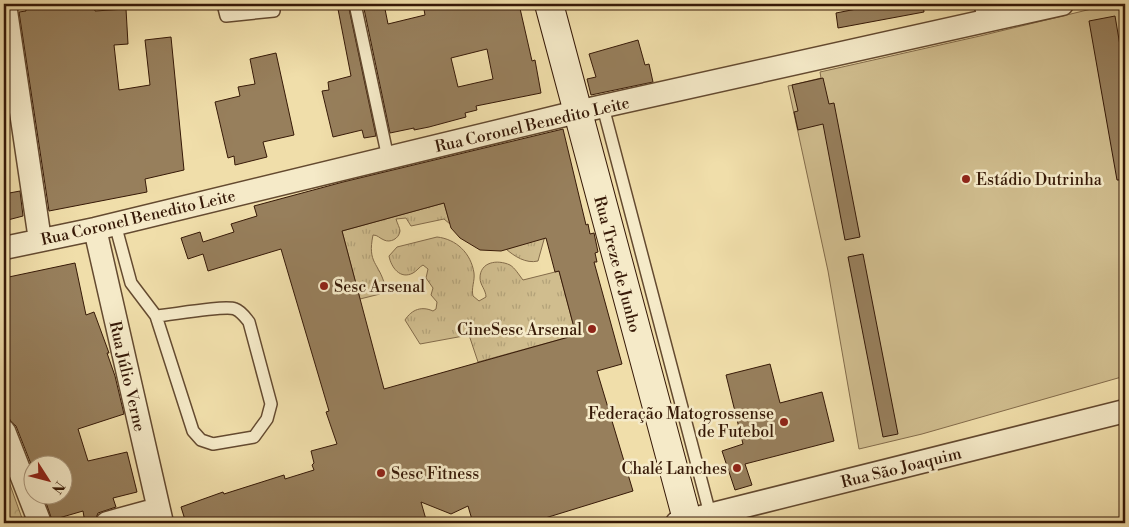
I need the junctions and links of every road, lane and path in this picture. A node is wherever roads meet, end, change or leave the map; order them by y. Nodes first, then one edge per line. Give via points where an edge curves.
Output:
1 (5, 4) edge
2 (223, 4) edge
3 (272, 4) edge
4 (355, 4) edge
5 (549, 4) edge
6 (1062, 4) edge
7 (982, 13) edge
8 (590, 110) junction
9 (388, 158) junction
10 (105, 226) junction
11 (40, 240) junction
12 (4, 248) edge
13 (156, 316) junction
14 (1125, 411) edge
15 (4, 431) edge
16 (160, 516) edge
17 (690, 520) edge
18 (40, 523) edge
19 (107, 523) edge

1 - 11 street
2 - 3 lane via 226,16 274,11
4 - 9 lane
5 - 8 street, Rua Treze de Junho
6 - 7 street, Rua Coronel Benedito Leite
7 - 8 street, Rua Coronel Benedito Leite
8 - 9 street, Rua Coronel Benedito Leite
8 - 17 street, Rua Treze de Junho
9 - 10 street, Rua Coronel Benedito Leite
10 - 11 street, Rua Coronel Benedito Leite
10 - 13 lane via 131,283
10 - 16 street, Rua Júlio Verne
11 - 12 street, Rua Coronel Benedito Leite
13 - 13 lane via 193,431 201,440 213,444 254,437 267,419 271,404 249,322 244,315 234,308
14 - 17 street, Rua São Joaquim
15 - 18 street
16 - 19 street

